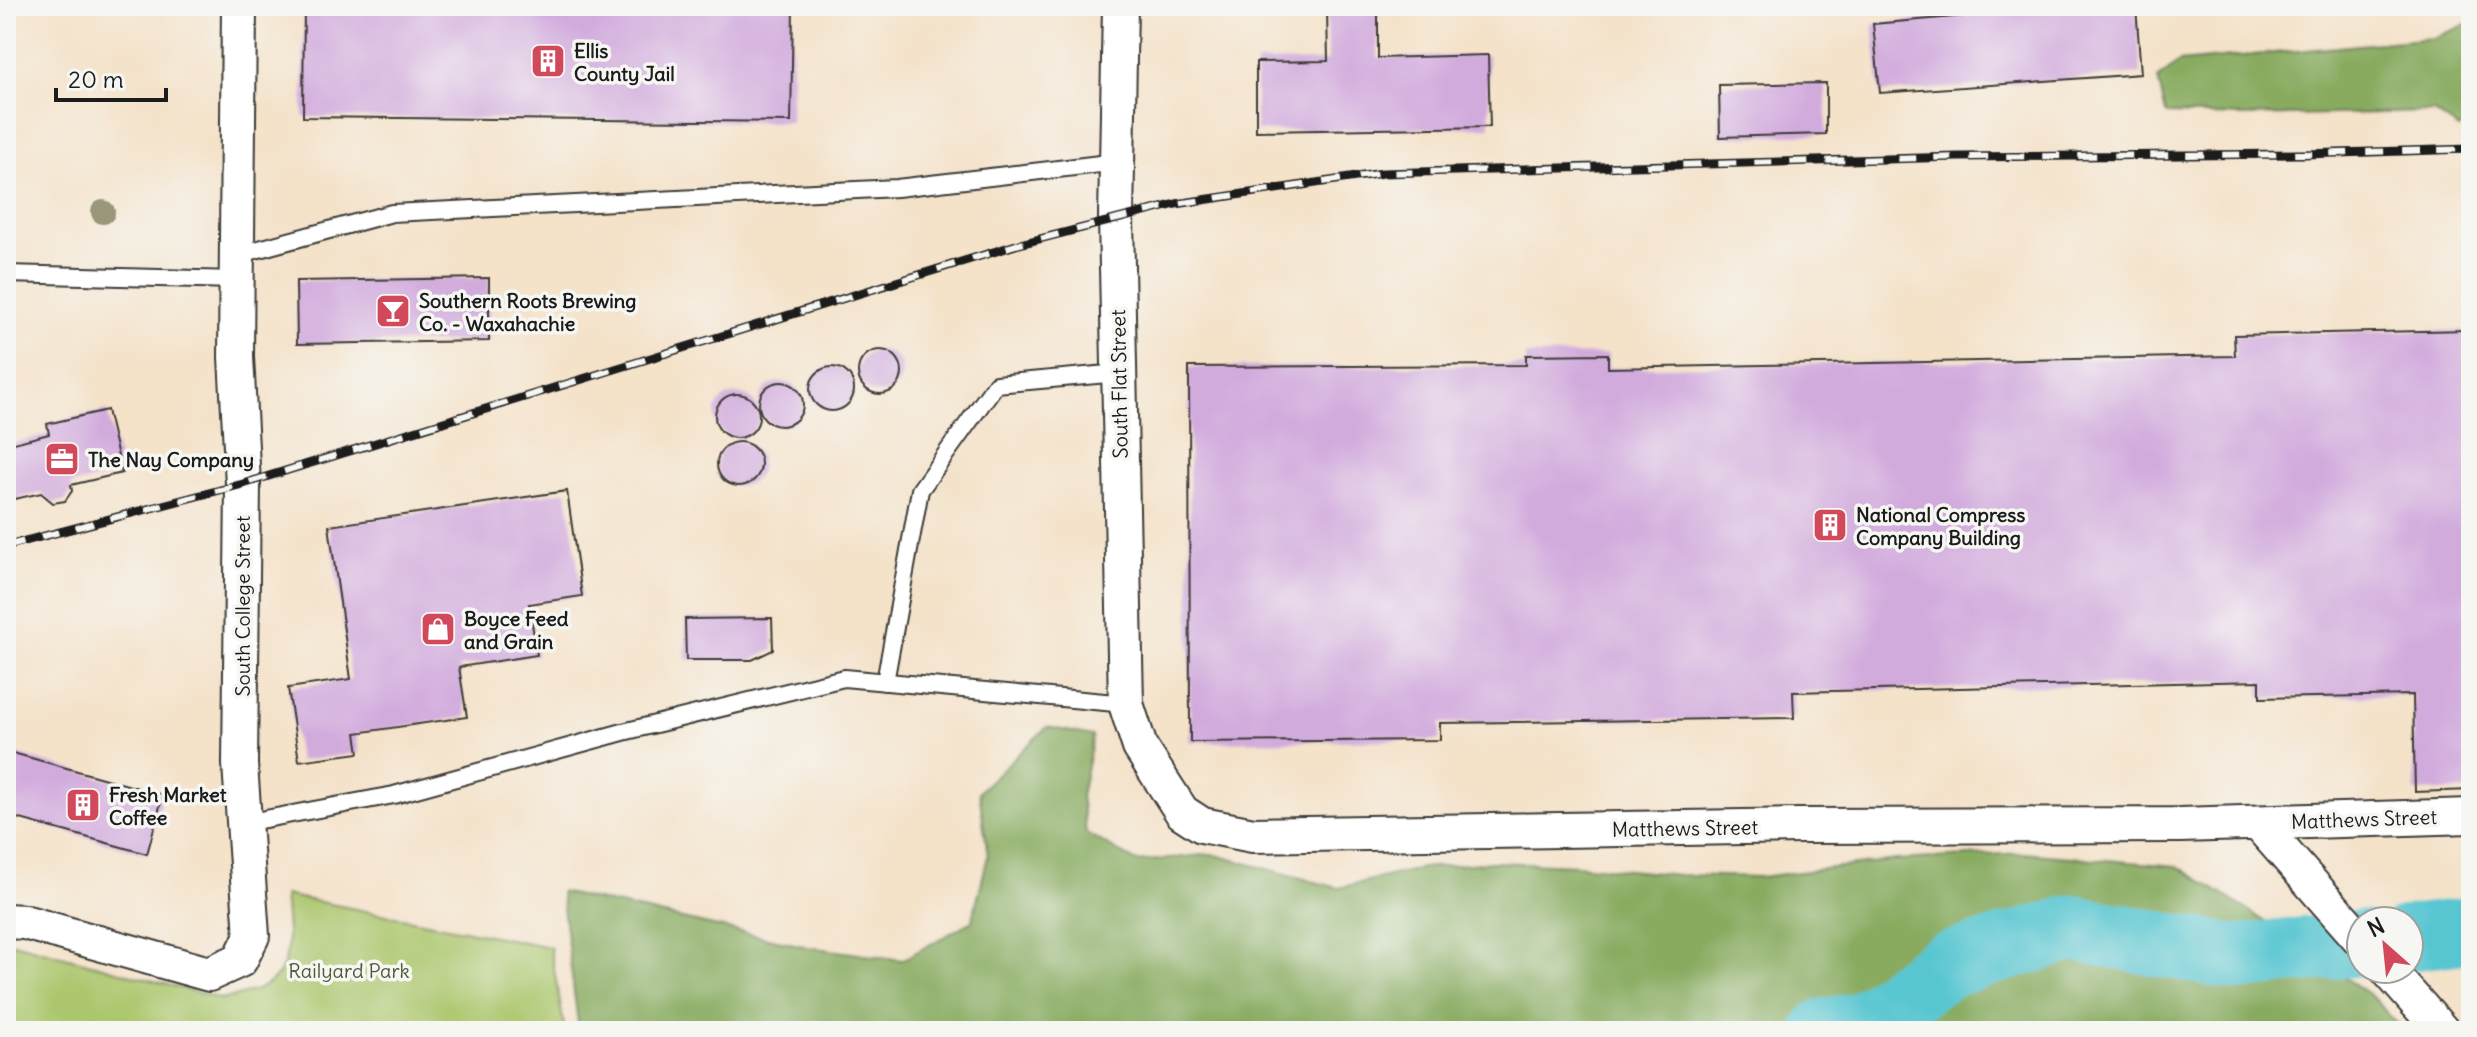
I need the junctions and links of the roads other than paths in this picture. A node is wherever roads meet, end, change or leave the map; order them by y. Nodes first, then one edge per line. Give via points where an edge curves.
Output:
1 (239, 6) edge
2 (1120, 6) edge
3 (1117, 162) junction
4 (237, 268) junction
5 (6, 274) edge
6 (1119, 373) junction
7 (885, 682) junction
8 (1126, 704) junction
9 (1146, 757) joint
10 (2471, 816) edge
11 (244, 823) junction
12 (2258, 823) junction
13 (6, 921) edge
14 (2345, 922) edge
15 (2401, 985) edge
16 (2442, 1031) edge

1 - 4 street, South College Street
2 - 3 street, South Flat Street
3 - 4 lane via 897,188 392,213
3 - 6 street, South Flat Street
4 - 5 lane
4 - 11 street, South College Street
6 - 7 lane via 996,384 920,490
6 - 8 street, South Flat Street
7 - 8 lane
7 - 11 lane via 844,678 394,795
8 - 9 street, South Flat Street
9 - 12 street, Matthews Street via 1182,812 1202,825 1253,835
10 - 12 street, Matthews Street
11 - 13 street, South College Street via 252,936 240,960 209,974
12 - 14 street, Matthews Street
15 - 16 street

